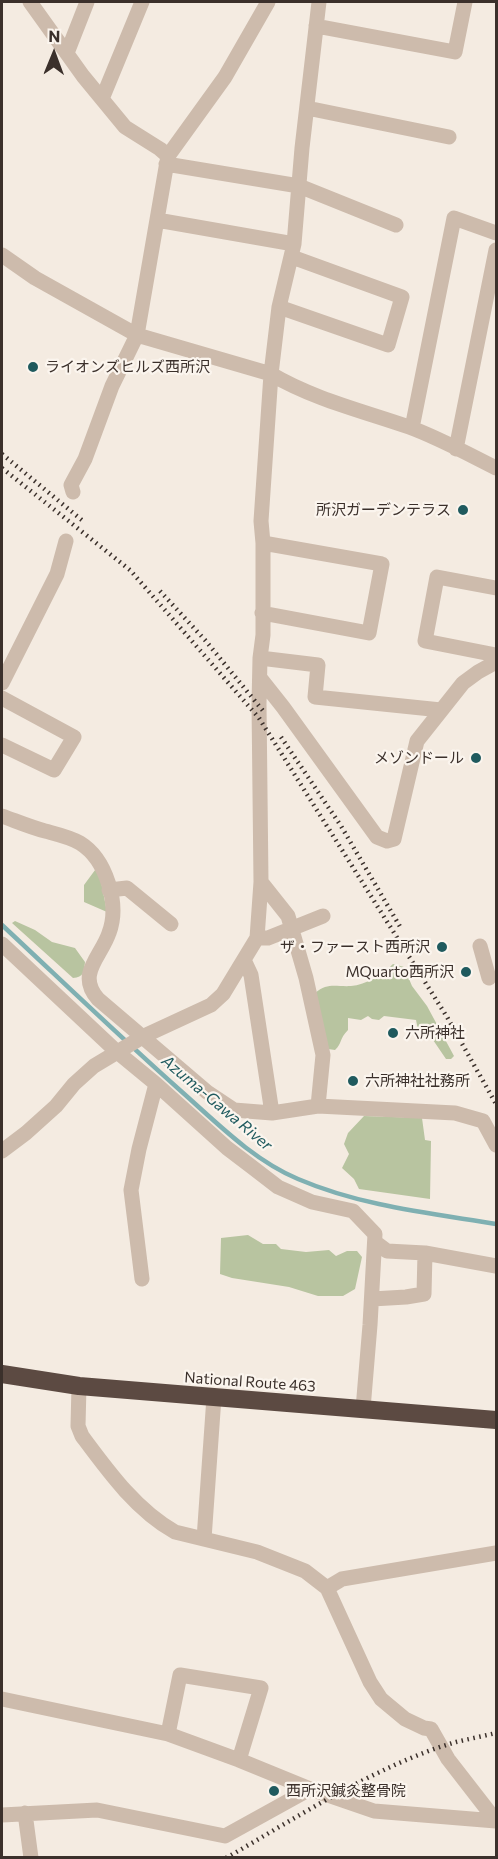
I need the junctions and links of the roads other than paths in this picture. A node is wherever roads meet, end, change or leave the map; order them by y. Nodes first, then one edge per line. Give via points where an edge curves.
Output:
1 (30, 2) edge
2 (87, 2) edge
3 (142, 2) edge
4 (268, 2) edge
5 (319, 2) edge
6 (465, 2) edge
7 (316, 26) junction
8 (67, 53) junction
9 (102, 99) junction
10 (308, 108) junction
11 (449, 137) dead end
12 (167, 160) junction
13 (298, 186) junction
14 (157, 220) junction
15 (396, 225) dead end
16 (496, 233) edge
17 (293, 250) junction
18 (496, 250) edge
19 (2, 255) edge
20 (279, 307) junction
21 (137, 335) junction
22 (271, 374) junction
23 (412, 428) junction
24 (456, 448) junction
25 (496, 468) edge
26 (73, 492) dead end
27 (66, 541) dead end
28 (263, 543) junction
29 (496, 588) edge
30 (262, 613) junction
31 (496, 655) edge
32 (260, 658) junction
33 (496, 662) edge
34 (260, 678) junction
35 (2, 683) edge
36 (2, 698) edge
37 (441, 710) junction
38 (2, 745) edge
39 (2, 816) edge
40 (261, 882) junction
41 (109, 890) junction
42 (323, 916) dead end
43 (171, 924) dead end
44 (292, 928) junction
45 (257, 938) junction
46 (2, 944) edge
47 (480, 946) dead end
48 (244, 960) junction
49 (489, 978) dead end
50 (144, 1036) junction
51 (116, 1052) junction
52 (156, 1084) junction
53 (318, 1107) junction
54 (272, 1113) junction
55 (496, 1145) edge
56 (2, 1151) edge
57 (375, 1242) junction
58 (425, 1253) junction
59 (496, 1266) edge
60 (142, 1279) dead end
61 (372, 1299) junction
62 (2, 1374) edge
63 (79, 1386) junction
64 (214, 1397) junction
65 (363, 1409) junction
66 (496, 1420) edge
67 (204, 1539) junction
68 (496, 1553) edge
69 (327, 1588) junction
70 (2, 1699) edge
71 (168, 1734) junction
72 (239, 1760) junction
73 (309, 1790) junction
74 (25, 1813) junction
75 (2, 1815) edge
76 (496, 1821) edge
77 (31, 1857) edge

1 - 8 street
2 - 8 street
3 - 9 street
4 - 12 street via 225,77
5 - 7 street
6 - 7 street via 455,52
7 - 10 street
8 - 9 street
9 - 12 street via 125,127 160,148
10 - 11 street
10 - 13 street
12 - 13 street
12 - 14 street
13 - 15 street
13 - 17 street
14 - 17 street
14 - 21 street
16 - 23 street via 454,218
17 - 20 street
17 - 20 street via 402,297 388,345
18 - 24 street
19 - 21 street
20 - 22 street
21 - 22 street
21 - 26 street via 71,485
22 - 23 street
22 - 28 street via 261,521
23 - 24 street
24 - 25 street
27 - 35 street via 57,574
28 - 30 street
28 - 30 street via 382,564 369,633
29 - 31 street via 437,577 425,641
30 - 32 street
32 - 34 street
32 - 37 street via 318,665 315,697
33 - 37 street via 463,684
34 - 37 street via 376,837 387,841 394,839 417,741
34 - 40 street
36 - 38 street via 74,737 54,770
39 - 41 street via 79,842 98,858
40 - 44 street via 288,916
40 - 45 street
41 - 43 street via 128,888
41 - 50 street via 112,922 88,976 90,989
42 - 44 street
44 - 45 street via 268,938
44 - 53 street via 323,1054
45 - 48 street
46 - 51 street
47 - 49 street
48 - 50 street via 223,994 211,1005
48 - 54 street via 251,975
50 - 51 street
50 - 54 street via 207,1092 234,1110
51 - 52 street
51 - 56 street via 94,1066 48,1113
52 - 57 street via 227,1148 278,1187 312,1202 353,1211 375,1234
52 - 60 street via 131,1190
53 - 54 street
53 - 55 street via 454,1113 483,1121
57 - 58 street via 387,1251
57 - 61 street
58 - 59 street
58 - 61 street via 424,1294
61 - 65 street
62 - 63 highway, National Route 463
63 - 64 highway, National Route 463
63 - 67 street via 78,1426 112,1475 167,1527
64 - 65 highway, National Route 463
64 - 67 street
65 - 66 highway, National Route 463
67 - 69 street via 257,1552 305,1571
68 - 69 street via 342,1579
69 - 76 street via 381,1698 405,1719 431,1729 448,1759
70 - 71 street
71 - 72 street
71 - 72 street via 180,1675 261,1689
72 - 73 street
73 - 74 street via 225,1836 97,1810
73 - 76 street via 374,1811
74 - 75 street
74 - 77 street

